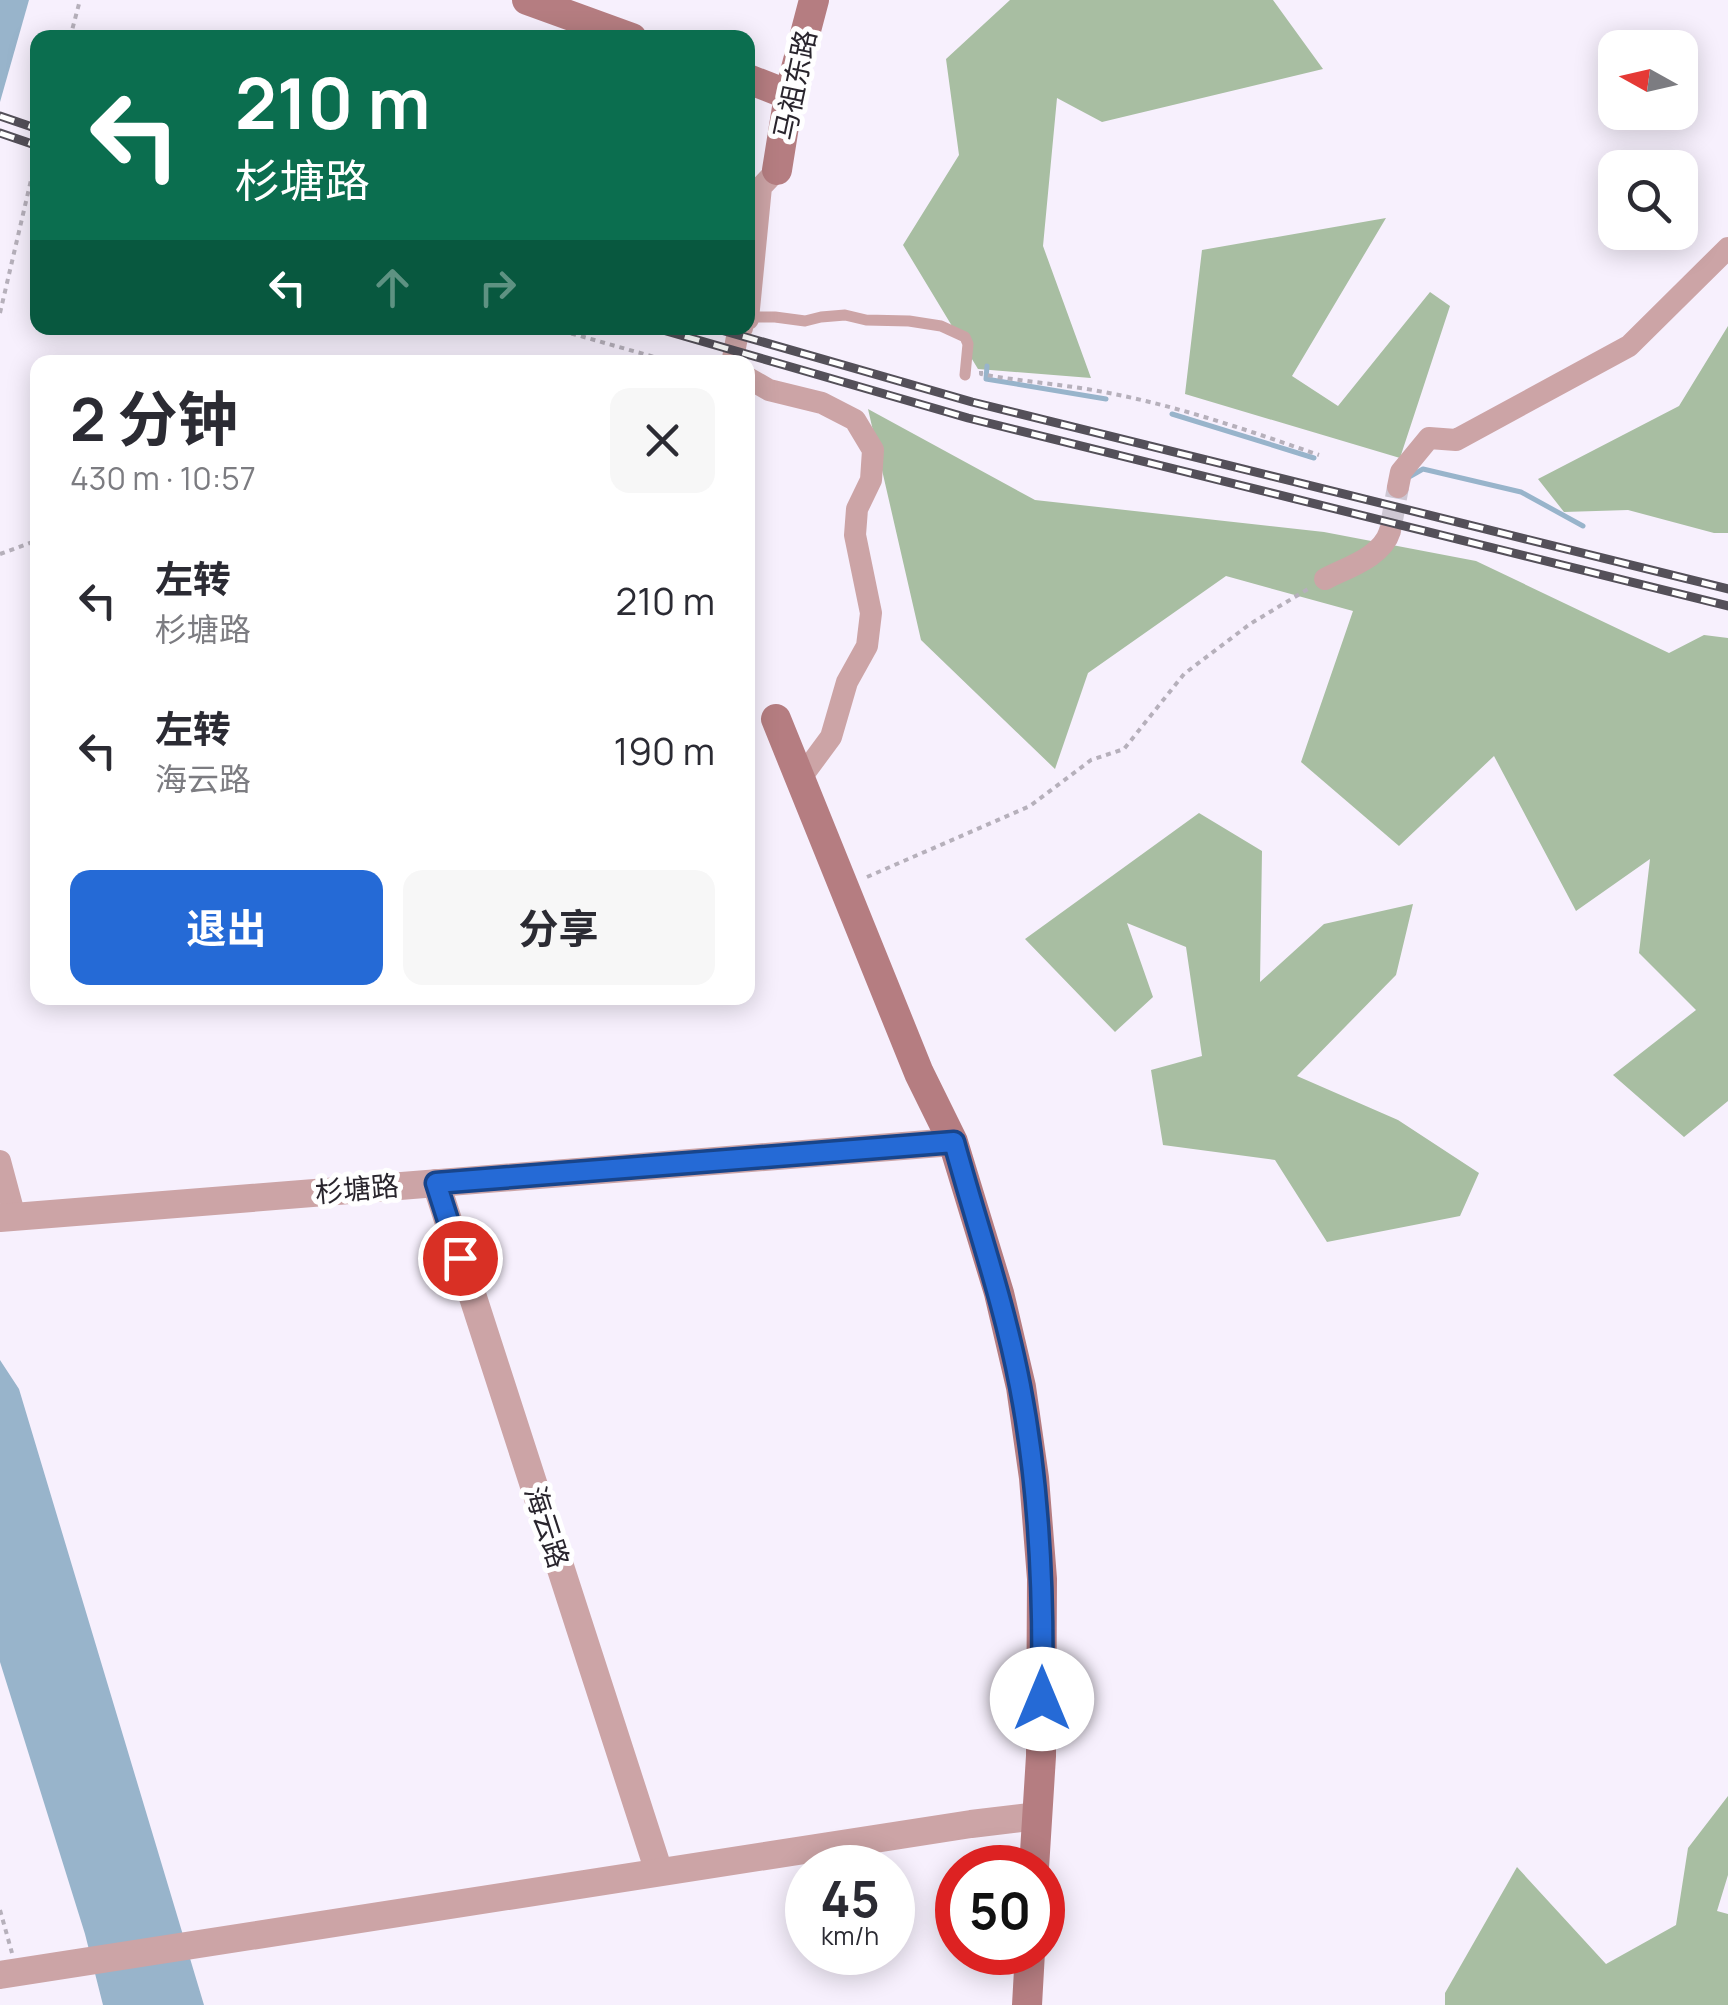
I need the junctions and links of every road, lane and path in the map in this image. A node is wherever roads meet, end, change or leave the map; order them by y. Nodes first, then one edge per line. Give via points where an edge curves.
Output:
1 (80, 0) edge
2 (527, 0) edge
3 (814, 0) edge
4 (72, 30) edge
5 (610, 30) edge
6 (755, 82) edge
7 (789, 94) junction
8 (777, 170) joint
9 (30, 186) edge
10 (755, 241) edge
11 (1728, 248) edge
12 (0, 313) edge
13 (755, 320) edge
14 (577, 335) edge
15 (968, 344) junction
16 (647, 355) edge
17 (965, 375) dead end
18 (755, 382) edge
19 (1318, 455) dead end
20 (1398, 487) tunnel mouth
21 (1390, 531) tunnel mouth
22 (30, 543) edge
23 (0, 554) edge
24 (1325, 579) joint
25 (776, 719) dead end
26 (800, 779) junction
27 (844, 887) junction
28 (954, 1142) junction
29 (0, 1162) edge
30 (436, 1183) junction
31 (7, 1218) edge
32 (1038, 1816) junction
33 (1036, 1845) edge
34 (659, 1872) junction
35 (0, 1975) edge
36 (1029, 1975) edge
37 (1027, 2005) edge

1 - 4 path
2 - 5 main road
3 - 7 main road, 马祖东路
6 - 7 main road
7 - 8 main road, 马祖东路
8 - 10 street via 761,187
9 - 12 path
11 - 20 street via 1629,346 1456,440 1430,438 1401,472
13 - 15 lane via 845,315 909,321 941,326
14 - 16 path
15 - 17 lane
15 - 19 path via 983,347 981,374 1174,407
18 - 26 street via 855,420 873,450 855,535 871,613 866,646 831,737
21 - 24 street via 1381,550
22 - 23 path
24 - 27 path via 1184,674 1124,749 1091,760 1030,806
25 - 26 main road
26 - 27 main road
27 - 28 main road
28 - 30 street, 杉塘路
28 - 32 main road via 999,1293 1034,1478 1042,1578
29 - 31 street
30 - 31 street, 杉塘路
30 - 34 street, 海云路
32 - 33 main road
32 - 34 street
34 - 35 street
36 - 37 main road

